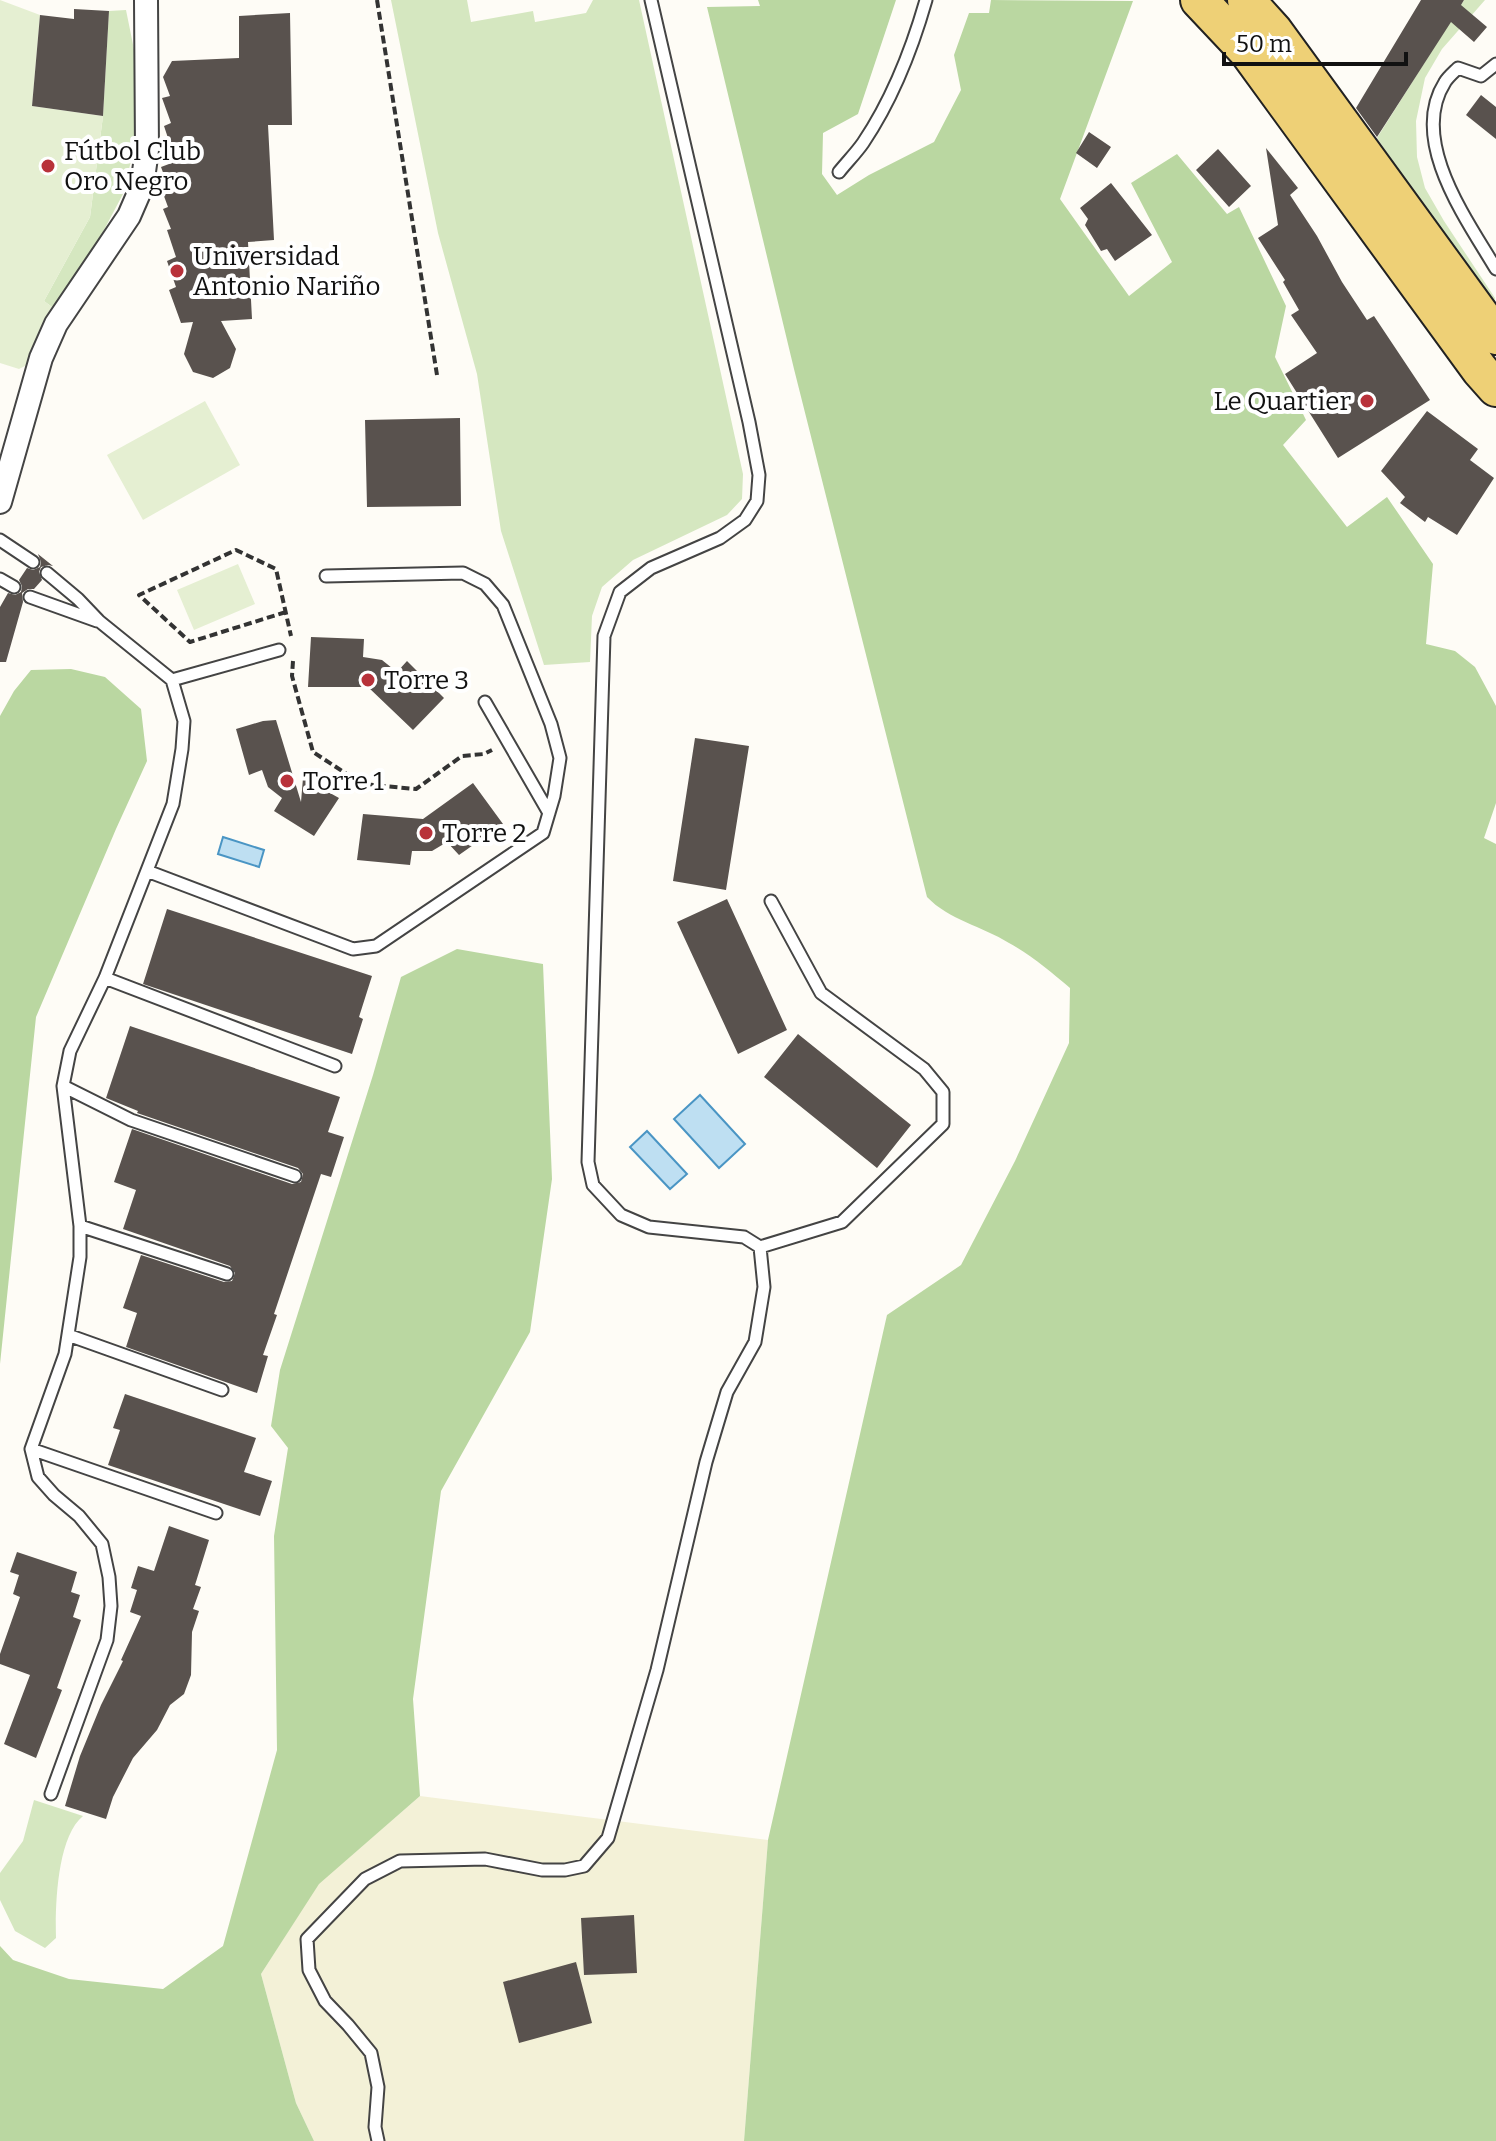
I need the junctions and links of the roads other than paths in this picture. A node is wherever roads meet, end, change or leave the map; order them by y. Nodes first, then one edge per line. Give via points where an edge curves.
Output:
1 (146, 0) edge
2 (651, 0) edge
3 (926, 0) edge
4 (1199, 0) edge
5 (1246, 0) edge
6 (1496, 64) edge
7 (839, 172) dead end
8 (1496, 269) edge
9 (1496, 336) edge
10 (1496, 388) edge
11 (0, 502) edge
12 (0, 540) edge
13 (33, 562) dead end
14 (47, 573) dead end
15 (326, 576) dead end
16 (0, 579) edge
17 (14, 587) dead end
18 (30, 597) dead end
19 (99, 621) junction
20 (279, 650) dead end
21 (172, 680) junction
22 (485, 702) dead end
23 (549, 813) junction
24 (147, 871) junction
25 (771, 901) dead end
26 (105, 978) junction
27 (335, 1066) dead end
28 (63, 1086) junction
29 (295, 1176) dead end
30 (80, 1226) junction
31 (760, 1247) junction
32 (227, 1274) dead end
33 (68, 1335) junction
34 (222, 1390) dead end
35 (31, 1449) junction
36 (216, 1513) dead end
37 (51, 1794) dead end
38 (378, 2141) edge

1 - 11 street via 147,150 142,186 129,216 56,324 41,358
2 - 31 lane via 759,475 757,501 745,520 720,538 651,568 620,592 604,636 588,1162 593,1185 621,1215 649,1227 744,1237
3 - 7 lane via 892,93
4 - 10 main road via 1248,52
5 - 9 main road
6 - 8 lane via 1481,76 1458,68 1445,81 1433,127 1451,193
12 - 13 lane
14 - 19 lane
15 - 23 lane via 463,573 485,584 503,605 551,724 560,758
16 - 17 lane
18 - 19 lane
19 - 21 lane
20 - 21 lane
21 - 24 lane via 184,721 182,749 173,804
22 - 23 lane
23 - 24 lane via 543,833 376,946 353,949
24 - 26 lane
25 - 31 lane via 821,993 924,1069 943,1092 943,1124 842,1222
26 - 27 lane
26 - 28 lane via 70,1051
28 - 29 lane via 131,1120
28 - 30 lane
30 - 32 lane
30 - 33 lane
31 - 38 lane via 764,1287 755,1342 727,1392 710,1448 657,1670 608,1838 584,1866 565,1870 485,1859 400,1861 365,1879 307,1939 309,1970 325,2001 371,2053 378,2087
33 - 34 lane
33 - 35 lane
35 - 36 lane
35 - 37 lane via 38,1477 102,1544 111,1606 107,1640

